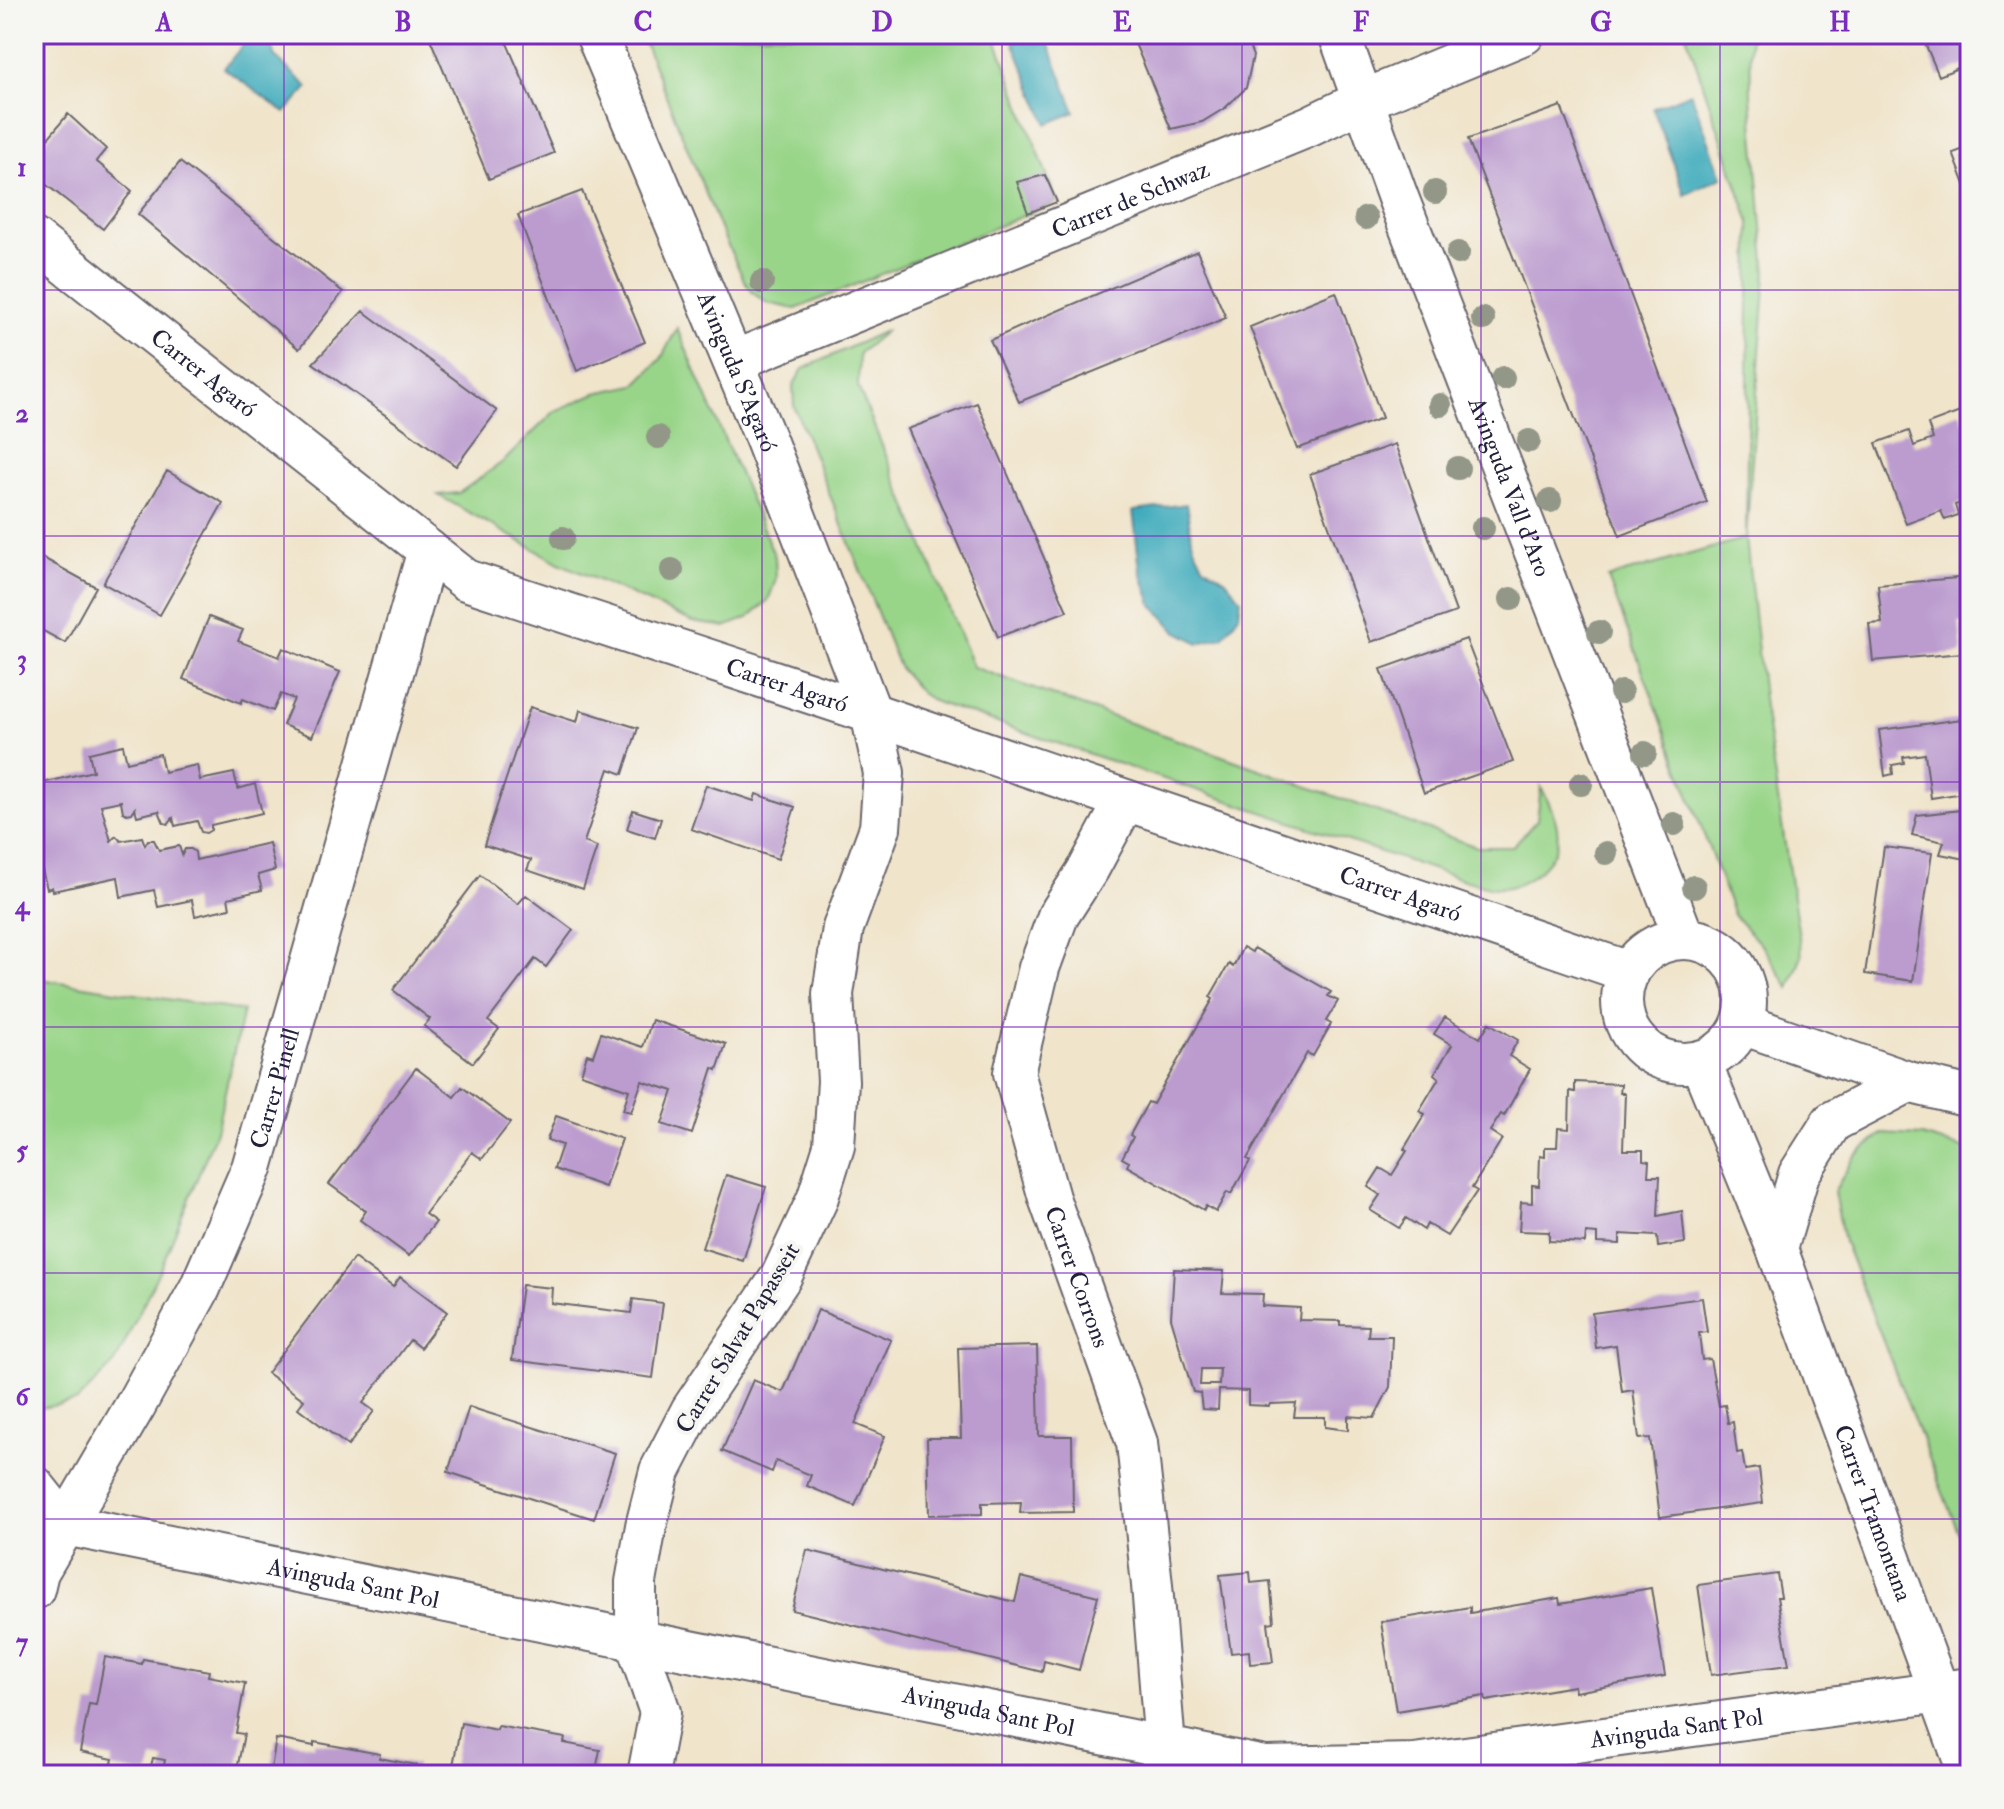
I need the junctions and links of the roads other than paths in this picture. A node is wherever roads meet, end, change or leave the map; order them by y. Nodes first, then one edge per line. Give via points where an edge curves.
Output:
1 (596, 34) edge
2 (1339, 34) edge
3 (1524, 34) edge
4 (1362, 101) junction
5 (34, 239) edge
6 (734, 361) junction
7 (428, 550) junction
8 (871, 713) junction
9 (1125, 801) junction
10 (1684, 938) junction
11 (1629, 972) junction
12 (1742, 1024) junction
13 (1700, 1061) junction
14 (1908, 1082) junction
15 (1970, 1097) edge
16 (1777, 1249) junction
17 (34, 1486) edge
18 (65, 1525) junction
19 (34, 1589) edge
20 (636, 1642) junction
21 (1955, 1690) edge
22 (1164, 1761) edge
23 (648, 1775) edge
24 (1969, 1775) edge

1 - 6 street, Avinguda S'Agaró
2 - 4 street, Avinguda Vall d'Aro
3 - 4 street, Carrer de Schwaz
4 - 6 street, Carrer de Schwaz
4 - 10 street, Avinguda Vall d'Aro
5 - 7 street, Carrer Agaró
6 - 8 street, Avinguda S'Agaró
7 - 8 street, Carrer Agaró via 466,580
7 - 18 street, Carrer Pinell via 252,1168 200,1288
8 - 9 street, Carrer Agaró
8 - 20 street, Carrer Salvat Papasseit via 884,773 880,828 843,928 833,994 838,1081 834,1146 817,1200 781,1277 691,1411 660,1471 636,1582
9 - 11 street, Carrer Agaró
9 - 22 street, Carrer Corrons via 1058,916 1039,968 1014,1073 1049,1198 1137,1443
10 - 11 street via 1645,952
10 - 12 street via 1707,943 1739,970 1747,997
11 - 13 street via 1623,1014 1634,1038 1665,1060
12 - 13 street via 1720,1052
12 - 14 street
13 - 16 street, Carrer Tramontana
14 - 15 street
14 - 16 street via 1832,1122 1799,1174
16 - 21 street, Carrer Tramontana
17 - 18 street
18 - 19 street, Carrer Pinell
18 - 20 street, Avinguda Sant Pol
20 - 22 street, Avinguda Sant Pol
20 - 23 street, Carrer Salvat Papasseit via 660,1712
21 - 22 street, Avinguda Sant Pol via 1414,1764 1265,1767
21 - 24 street, Carrer Tramontana

